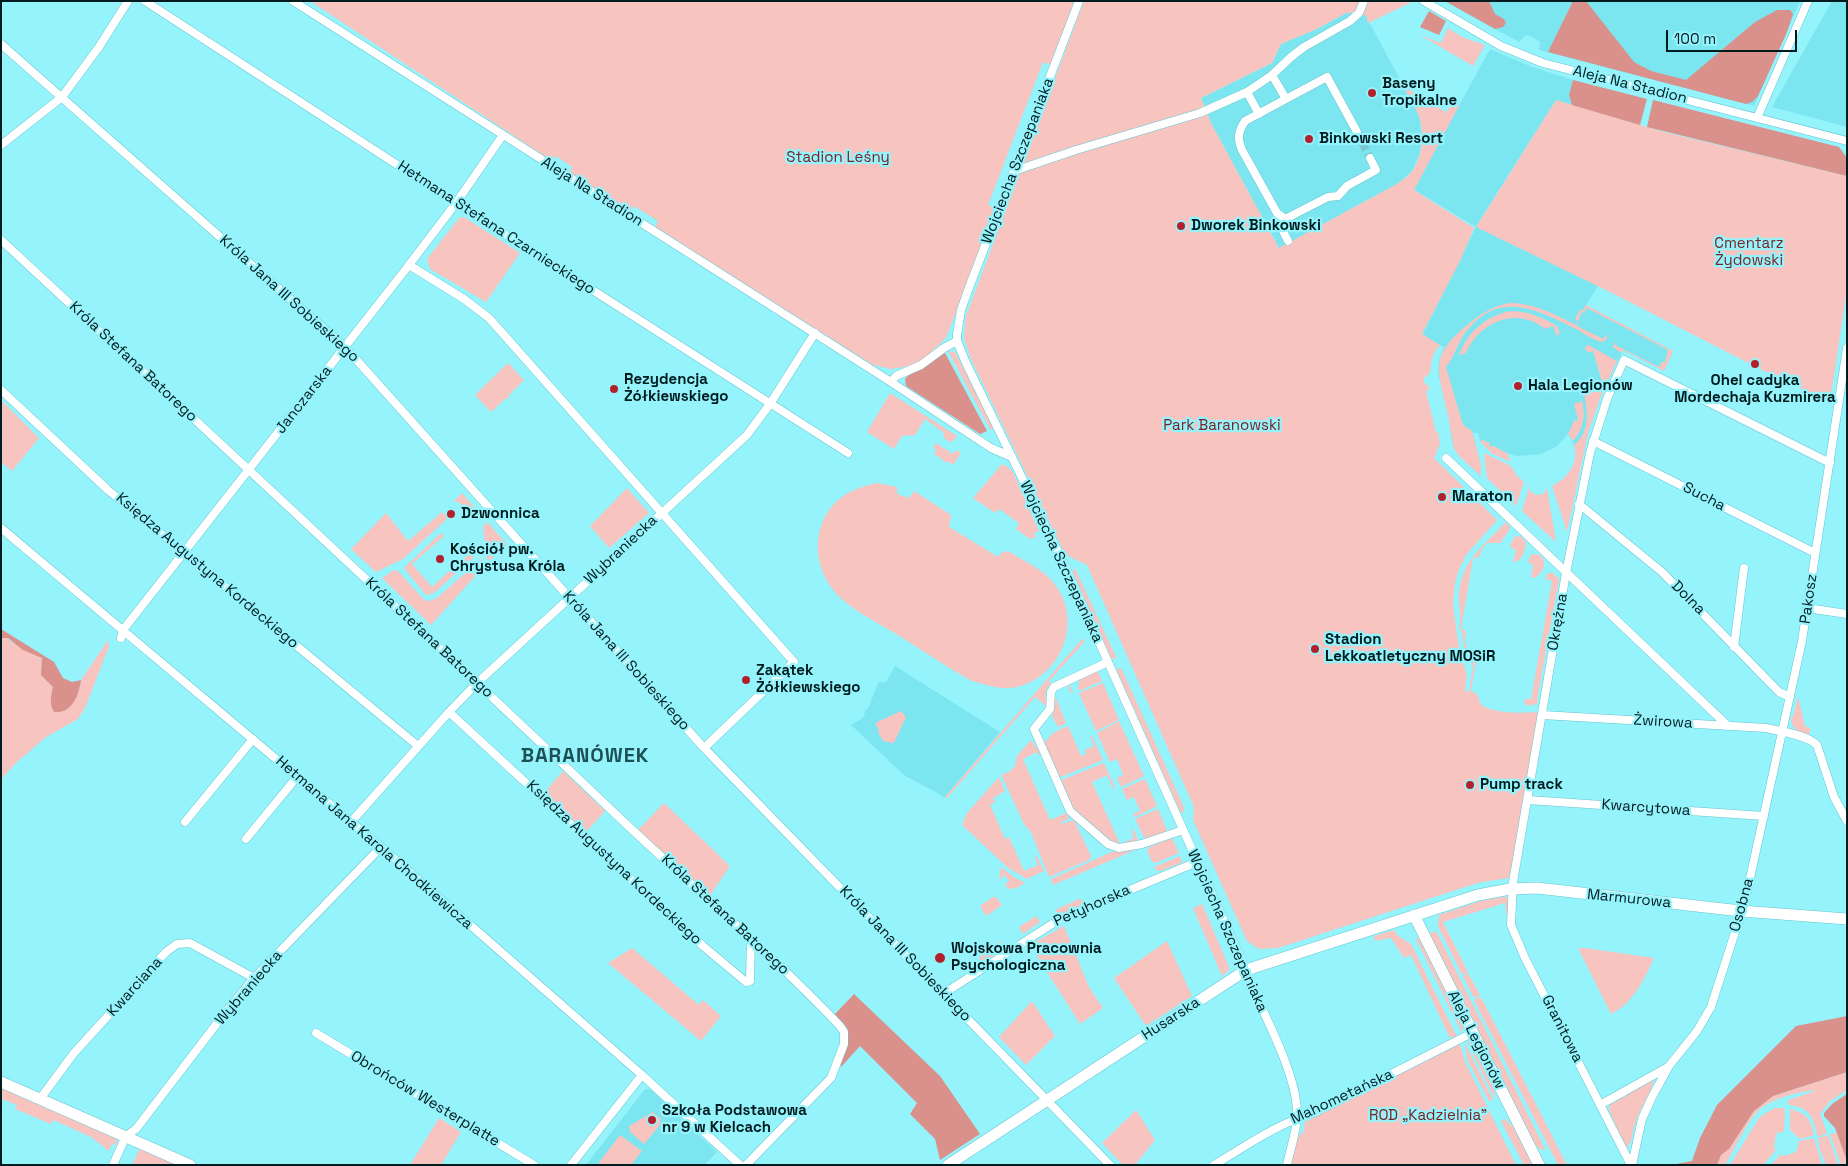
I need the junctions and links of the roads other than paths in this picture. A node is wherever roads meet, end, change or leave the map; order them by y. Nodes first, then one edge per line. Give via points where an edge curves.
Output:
1 (128, 1) edge
2 (145, 1) edge
3 (293, 1) edge
4 (1079, 1) edge
5 (1364, 1) edge
6 (1424, 1) edge
7 (1808, 1) edge
8 (1, 44) edge
9 (1272, 75) junction
10 (1247, 92) junction
11 (62, 97) junction
12 (1286, 99) junction
13 (1259, 114) junction
14 (1757, 118) junction
15 (1357, 132) tunnel mouth
16 (503, 135) junction
17 (1847, 141) edge
18 (1, 145) edge
19 (1370, 158) tunnel mouth
20 (1014, 170) junction
21 (456, 203) junction
22 (1284, 219) junction
23 (1, 240) edge
24 (1288, 241) dead end
25 (409, 265) junction
26 (815, 334) junction
27 (957, 341) junction
28 (345, 347) junction
29 (1847, 348) edge
30 (892, 382) junction
31 (1, 390) edge
32 (770, 404) junction
33 (1593, 441) junction
34 (848, 453) dead end
35 (1012, 457) junction
36 (1446, 458) dead end
37 (1830, 463) junction
38 (250, 469) junction
39 (1579, 504) junction
40 (661, 513) junction
41 (1, 528) edge
42 (184, 553) junction
43 (1815, 553) junction
44 (1744, 568) dead end
45 (1566, 573) junction
46 (569, 598) junction
47 (1807, 608) junction
48 (1847, 614) edge
49 (122, 634) junction
50 (1734, 647) junction
51 (1108, 662) junction
52 (477, 683) junction
53 (1790, 697) junction
54 (449, 712) junction
55 (1542, 715) junction
56 (1728, 726) junction
57 (1783, 732) junction
58 (253, 739) junction
59 (418, 746) junction
60 (704, 748) junction
61 (297, 777) junction
62 (1528, 800) junction
63 (1764, 816) junction
64 (1847, 821) edge
65 (186, 822) dead end
66 (352, 822) junction
67 (1183, 830) junction
68 (246, 839) dead end
69 (381, 847) junction
70 (1197, 862) junction
71 (1512, 889) junction
72 (1742, 911) junction
73 (1414, 915) junction
74 (1847, 919) edge
75 (751, 938) junction
76 (1246, 970) junction
77 (254, 978) junction
78 (943, 994) junction
79 (316, 1033) dead end
80 (1472, 1033) junction
81 (1669, 1066) junction
82 (642, 1075) junction
83 (1, 1082) edge
84 (40, 1099) junction
85 (1047, 1100) junction
86 (1600, 1105) junction
87 (1297, 1118) junction
88 (126, 1136) junction
89 (113, 1165) edge
90 (190, 1165) edge
91 (534, 1165) edge
92 (570, 1165) edge
93 (740, 1165) edge
94 (746, 1165) edge
95 (948, 1165) edge
96 (1110, 1165) edge
97 (1214, 1165) edge
98 (1287, 1165) edge
99 (1539, 1165) edge
100 (1631, 1165) edge

1 - 11 street
2 - 21 street, Hetmana Stefana Czarnieckiego
3 - 16 street, Aleja Na Stadion
4 - 20 street, Wojciecha Szczepaniaka
5 - 9 street via 1350,21 1304,47
6 - 14 street, Aleja Na Stadion via 1496,44 1535,60
7 - 14 street
8 - 11 street, Króla Jana III Sobieskiego
9 - 10 street
9 - 12 street
10 - 13 street
10 - 20 street via 1200,113
11 - 18 street
11 - 28 street, Króla Jana III Sobieskiego
12 - 13 street
12 - 15 street via 1327,77
13 - 22 street via 1245,121 1239,129 1238,142 1277,213
14 - 17 street, Aleja Na Stadion
16 - 21 street, Janczarska
16 - 26 street, Aleja Na Stadion
19 - 22 street via 1376,170 1347,186 1338,196 1328,197
20 - 27 street, Wojciecha Szczepaniaka via 961,310
21 - 25 street, Janczarska
21 - 32 street, Hetmana Stefana Czarnieckiego
22 - 24 street via 1281,227
23 - 38 street, Króla Stefana Batorego
25 - 28 street, Janczarska
25 - 40 street via 489,318
26 - 30 street, Aleja Na Stadion
26 - 32 street, Wybraniecka
27 - 30 street via 921,365 896,376
27 - 35 street, Wojciecha Szczepaniaka
28 - 38 street, Janczarska
28 - 46 street, Króla Jana III Sobieskiego
29 - 37 street, Pakosz
30 - 35 street, Aleja Na Stadion via 991,448
31 - 42 street, Księdza Augustyna Kordeckiego via 108,490
32 - 34 street, Hetmana Stefana Czarnieckiego
32 - 40 street, Wybraniecka via 747,435
33 - 37 street, Okrężna via 1624,360
33 - 39 street, Okrężna
33 - 43 street, Sucha
35 - 51 street, Wojciecha Szczepaniaka
36 - 45 street
37 - 43 street, Pakosz
38 - 42 street, Janczarska
38 - 52 street, Króla Stefana Batorego
39 - 45 street, Okrężna
39 - 50 street, Dolna via 1662,572
40 - 46 street, Wybraniecka
40 - 60 street via 794,662
41 - 49 street, Hetmana Jana Karola Chodkiewicza
42 - 49 street, Janczarska
42 - 59 street, Księdza Augustyna Kordeckiego
43 - 47 street, Pakosz
44 - 50 street
45 - 55 street, Okrężna
45 - 56 street
46 - 52 street, Wybraniecka
46 - 60 street, Króla Jana III Sobieskiego
47 - 48 street
47 - 53 street, Pakosz
49 - 58 street, Hetmana Jana Karola Chodkiewicza
50 - 53 street, Dolna via 1779,692
51 - 67 street, Wojciecha Szczepaniaka
51 - 67 street via 1054,687 1050,709 1034,730 1070,811 1108,844 1118,848 1142,844
52 - 54 street, Wybraniecka
52 - 75 street, Króla Stefana Batorego
53 - 57 street, Pakosz
54 - 59 street, Wybraniecka
54 - 75 street, Księdza Augustyna Kordeckiego via 702,946 746,982 750,981
55 - 56 street, Żwirowa
55 - 62 street, Okrężna
56 - 57 street, Żwirowa
57 - 63 street, Osobna
57 - 64 street via 1817,745 1834,797
58 - 61 street, Hetmana Jana Karola Chodkiewicza
58 - 65 street
59 - 66 street, Wybraniecka
60 - 78 street, Króla Jana III Sobieskiego
61 - 66 street, Hetmana Jana Karola Chodkiewicza
61 - 68 street
62 - 63 street, Kwarcytowa
62 - 71 street, Okrężna
63 - 72 street, Osobna
66 - 69 street, Hetmana Jana Karola Chodkiewicza
67 - 70 street, Wojciecha Szczepaniaka
69 - 77 street, Wybraniecka
69 - 82 street, Hetmana Jana Karola Chodkiewicza
70 - 76 street, Wojciecha Szczepaniaka
70 - 78 street, Petyhorska via 1060,919
71 - 72 main road, Marmurowa via 1538,888
71 - 73 main road, Marmurowa via 1478,895
71 - 86 street, Granitowa via 1512,930
72 - 74 main road, Marmurowa
72 - 81 street, Osobna via 1710,1010
73 - 76 main road, Husarska
73 - 80 main road, Aleja Legionów
75 - 94 street, Króla Stefana Batorego via 840,1026 844,1032 844,1044 831,1078
76 - 85 main road, Husarska
76 - 87 street, Wojciecha Szczepaniaka via 1290,1074
77 - 84 street, Kwarciana via 190,943 178,944 166,952 74,1053
77 - 88 street, Wybraniecka via 136,1129
78 - 85 street, Króla Jana III Sobieskiego
79 - 91 street, Obrońców Westerplatte
80 - 87 street, Mahometańska via 1314,1113
80 - 99 main road, Aleja Legionów
81 - 86 street, Osobna
81 - 100 street, Osobna via 1642,1119
82 - 92 street
82 - 93 street, Hetmana Jana Karola Chodkiewicza
83 - 84 main road
84 - 88 main road
85 - 95 main road, Husarska
85 - 96 street, Króla Jana III Sobieskiego
86 - 100 street, Granitowa
87 - 97 street, Mahometańska
87 - 98 street, Wojciecha Szczepaniaka
88 - 89 street
88 - 90 main road

